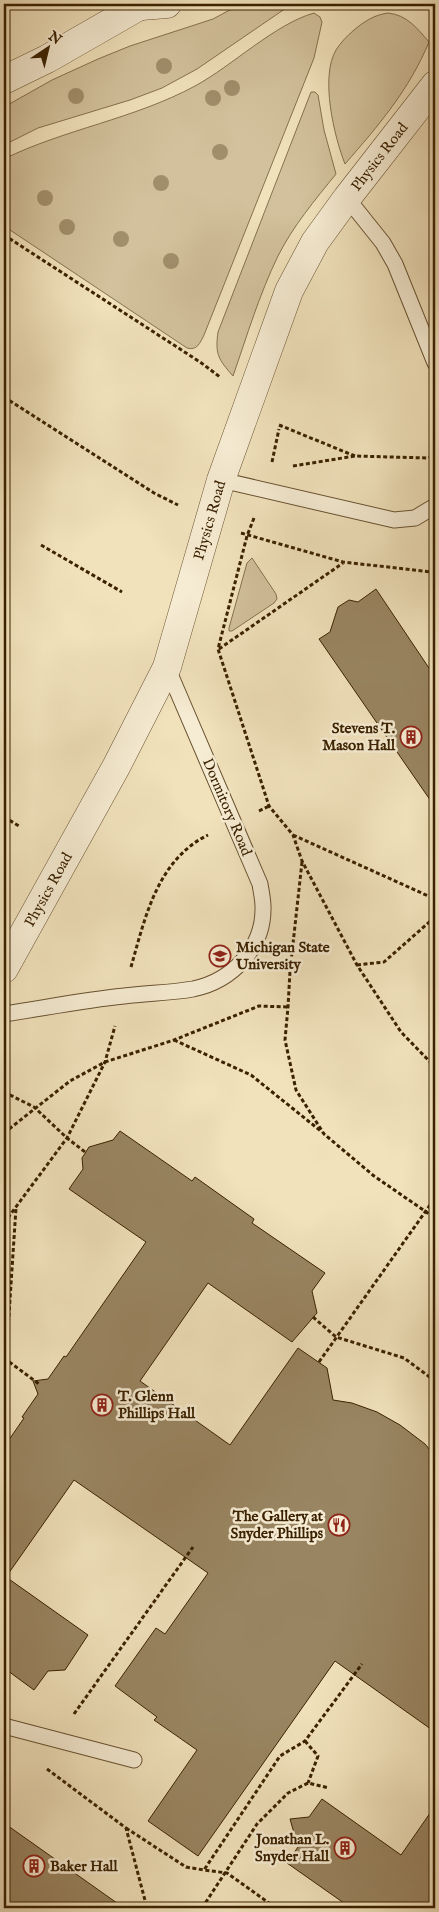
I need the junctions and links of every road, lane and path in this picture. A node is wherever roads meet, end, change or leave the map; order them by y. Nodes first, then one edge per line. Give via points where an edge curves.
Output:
1 (150, 4) edge
2 (4, 80) edge
3 (435, 85) edge
4 (347, 198) junction
5 (4, 235) edge
6 (435, 363) edge
7 (250, 399) junction
8 (282, 417) dead end
9 (280, 426) junction
10 (354, 456) junction
11 (435, 456) edge
12 (270, 469) junction
13 (221, 480) junction
14 (263, 490) junction
15 (435, 506) edge
16 (41, 545) dead end
17 (343, 562) dead end
18 (122, 592) dead end
19 (218, 650) junction
20 (167, 667) junction
21 (4, 817) edge
22 (19, 826) dead end
23 (293, 835) junction
24 (302, 862) junction
25 (435, 899) edge
26 (435, 916) edge
27 (358, 965) junction
28 (4, 969) edge
29 (288, 1007) junction
30 (4, 1014) edge
31 (174, 1040) junction
32 (435, 1067) edge
33 (4, 1092) edge
34 (34, 1107) junction
35 (4, 1133) edge
36 (324, 1134) junction
37 (85, 1152) dead end
38 (435, 1198) edge
39 (16, 1207) dead end
40 (426, 1211) junction
41 (435, 1218) edge
42 (313, 1317) dead end
43 (336, 1337) junction
44 (5, 1359) edge
45 (319, 1362) dead end
46 (435, 1381) edge
47 (39, 1384) dead end
48 (193, 1548) dead end
49 (362, 1664) dead end
50 (4, 1726) edge
51 (56, 1738) junction
52 (305, 1741) junction
53 (134, 1760) dead end
54 (308, 1783) junction
55 (329, 1788) dead end
56 (126, 1828) junction
57 (204, 1870) junction
58 (226, 1873) junction
59 (147, 1908) edge
60 (202, 1908) edge
61 (276, 1908) edge

1 - 2 street
3 - 4 street, Physics Road
4 - 6 lane via 395,264
4 - 7 street, Physics Road via 315,242 289,291
5 - 7 path via 200,362
7 - 9 path
7 - 13 street, Physics Road
8 - 9 path
9 - 10 path
9 - 12 path
10 - 11 path
10 - 12 path
12 - 14 path
13 - 14 lane
13 - 20 street, Physics Road
14 - 15 lane via 394,520 415,518
14 - 19 path via 247,536
16 - 18 path
17 - 19 path
19 - 23 path via 269,806
20 - 28 street, Physics Road via 116,767
20 - 30 lane, Dormitory Road via 260,884 264,907 261,928 252,950 234,970 216,982 193,989
21 - 22 path
23 - 24 path
23 - 25 path
24 - 27 path
24 - 29 path
26 - 27 path via 384,962
27 - 32 path via 401,1032
29 - 31 path via 259,1006
29 - 36 path via 284,1040 296,1090
31 - 34 path via 105,1062 70,1081
31 - 36 path via 251,1075
33 - 34 path
34 - 35 path
34 - 37 path
36 - 40 path via 374,1176
38 - 40 path
39 - 44 path
40 - 41 path
40 - 43 path
42 - 43 path
43 - 45 path
43 - 46 path via 404,1358
44 - 47 path
48 - 51 path
49 - 52 path
50 - 51 lane
51 - 53 lane
51 - 56 path via 40,1764
52 - 54 path via 318,1756
52 - 57 path via 280,1756
54 - 55 path
54 - 58 path via 288,1793 257,1824
56 - 57 path via 186,1867
56 - 59 path
57 - 58 path
58 - 60 path
58 - 61 path

